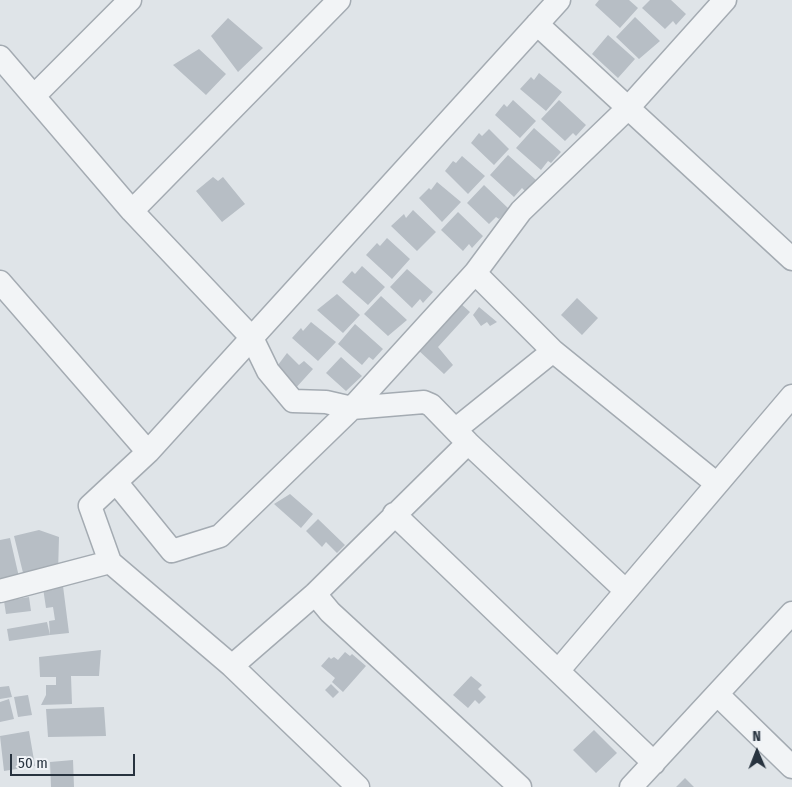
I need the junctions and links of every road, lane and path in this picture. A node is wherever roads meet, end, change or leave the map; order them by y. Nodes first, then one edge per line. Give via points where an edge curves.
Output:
1 (130, 0) edge
2 (339, 0) edge
3 (559, 0) edge
4 (725, 0) edge
5 (537, 24) junction
6 (0, 57) edge
7 (34, 96) junction
8 (628, 108) junction
9 (132, 211) junction
10 (792, 259) edge
11 (475, 273) junction
12 (0, 282) edge
13 (252, 338) junction
14 (553, 351) junction
15 (792, 396) edge
16 (352, 408) junction
17 (462, 436) junction
18 (148, 452) junction
19 (116, 482) junction
20 (717, 484) junction
21 (394, 514) junction
22 (110, 562) junction
23 (0, 591) edge
24 (626, 591) junction
25 (315, 594) junction
26 (792, 613) edge
27 (232, 666) junction
28 (558, 671) junction
29 (718, 694) junction
30 (654, 763) junction
31 (792, 766) edge
32 (358, 787) edge
33 (520, 787) edge
34 (631, 787) edge

1 - 7 street
2 - 9 street
3 - 5 street
4 - 8 street
5 - 8 street
5 - 13 street
6 - 7 street
7 - 9 street
8 - 10 street
8 - 11 street via 521,211
9 - 13 street
11 - 14 street
11 - 16 street
12 - 18 street
13 - 16 street via 268,371 293,401 326,402
13 - 18 street
14 - 17 street
14 - 20 street
15 - 20 street
16 - 17 street via 424,402 437,408
16 - 19 street via 220,536 172,551
17 - 21 street
17 - 24 street
18 - 19 street
19 - 22 street via 90,506
20 - 24 street
21 - 25 street
21 - 28 street
22 - 23 street
22 - 27 street
24 - 28 street
25 - 27 street
25 - 33 street via 330,612
26 - 29 street
27 - 32 street
28 - 30 street
29 - 30 street
29 - 31 street
30 - 34 street

